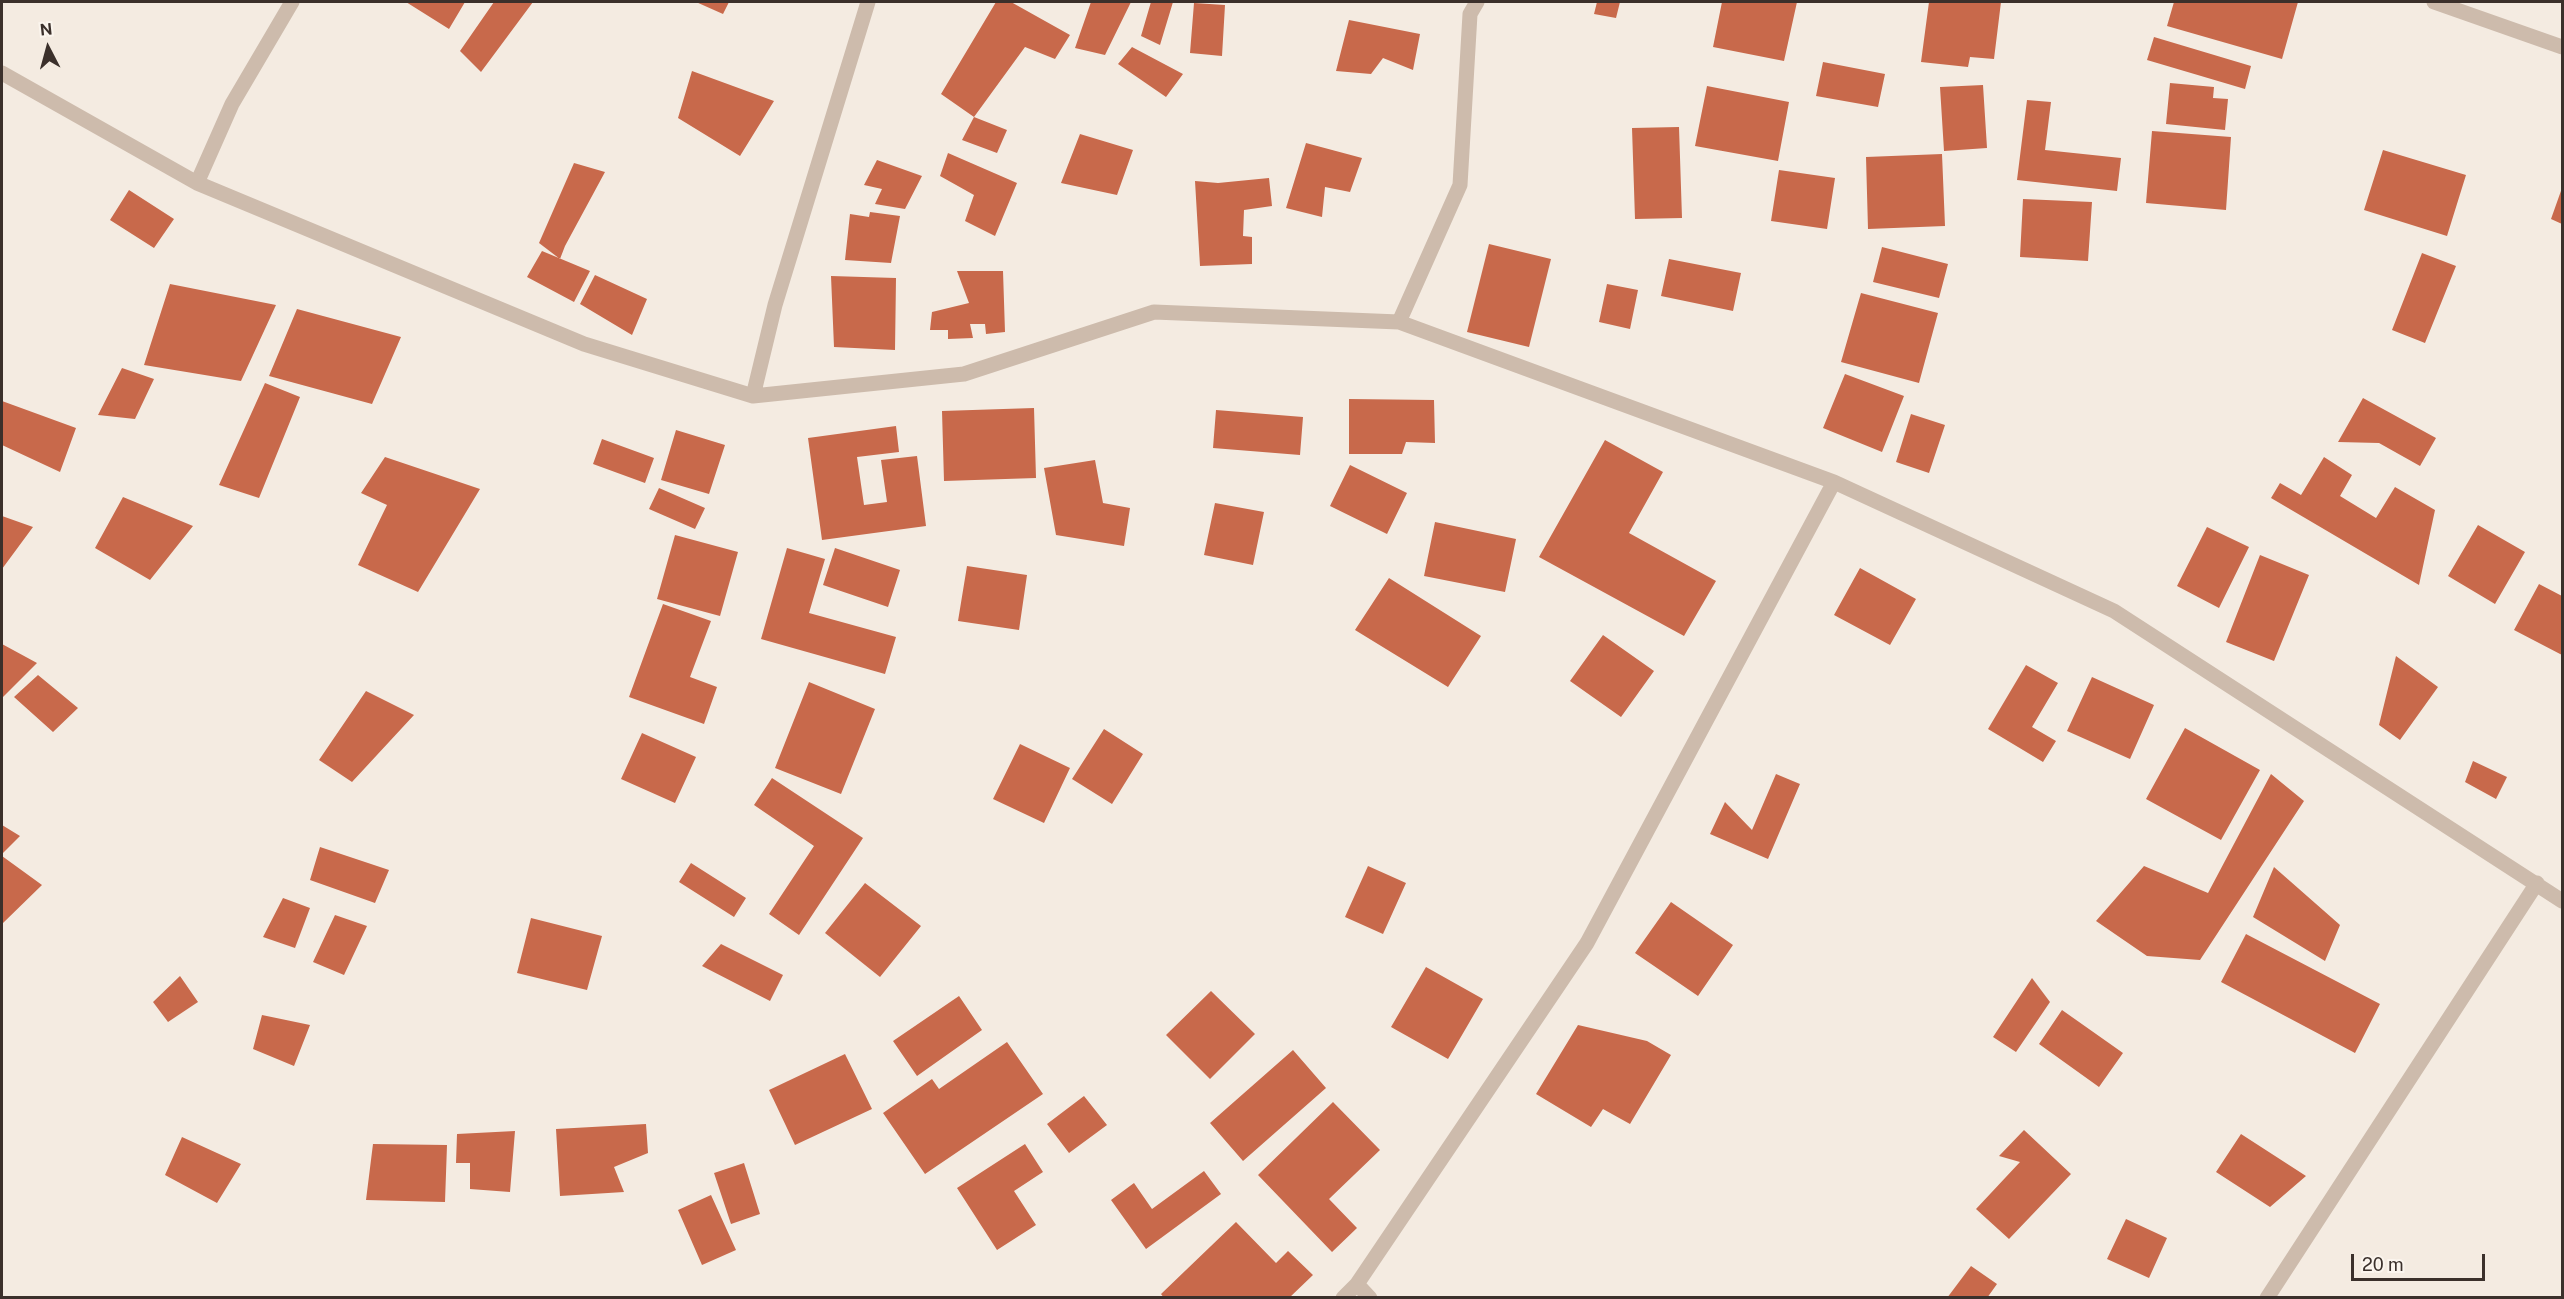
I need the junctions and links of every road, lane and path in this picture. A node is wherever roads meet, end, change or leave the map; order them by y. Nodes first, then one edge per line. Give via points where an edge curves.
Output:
1 (292, 2) edge
2 (868, 2) edge
3 (1477, 2) edge
4 (2434, 2) edge
5 (2562, 47) edge
6 (2, 73) edge
7 (196, 183) junction
8 (1399, 322) junction
9 (753, 396) junction
10 (1834, 482) junction
11 (2537, 883) junction
12 (2562, 901) edge
13 (1357, 1284) junction
14 (1343, 1298) edge
15 (1370, 1298) edge
16 (2266, 1298) edge

1 - 7 street via 232,104
2 - 9 street via 775,304
3 - 8 street via 1470,14 1460,185
4 - 5 street
6 - 7 street
7 - 9 street via 584,344
8 - 9 street via 1154,312 964,374
8 - 10 street
10 - 11 street via 2114,610
10 - 13 street via 1587,943
11 - 12 street
11 - 16 street
13 - 14 street
13 - 15 street

